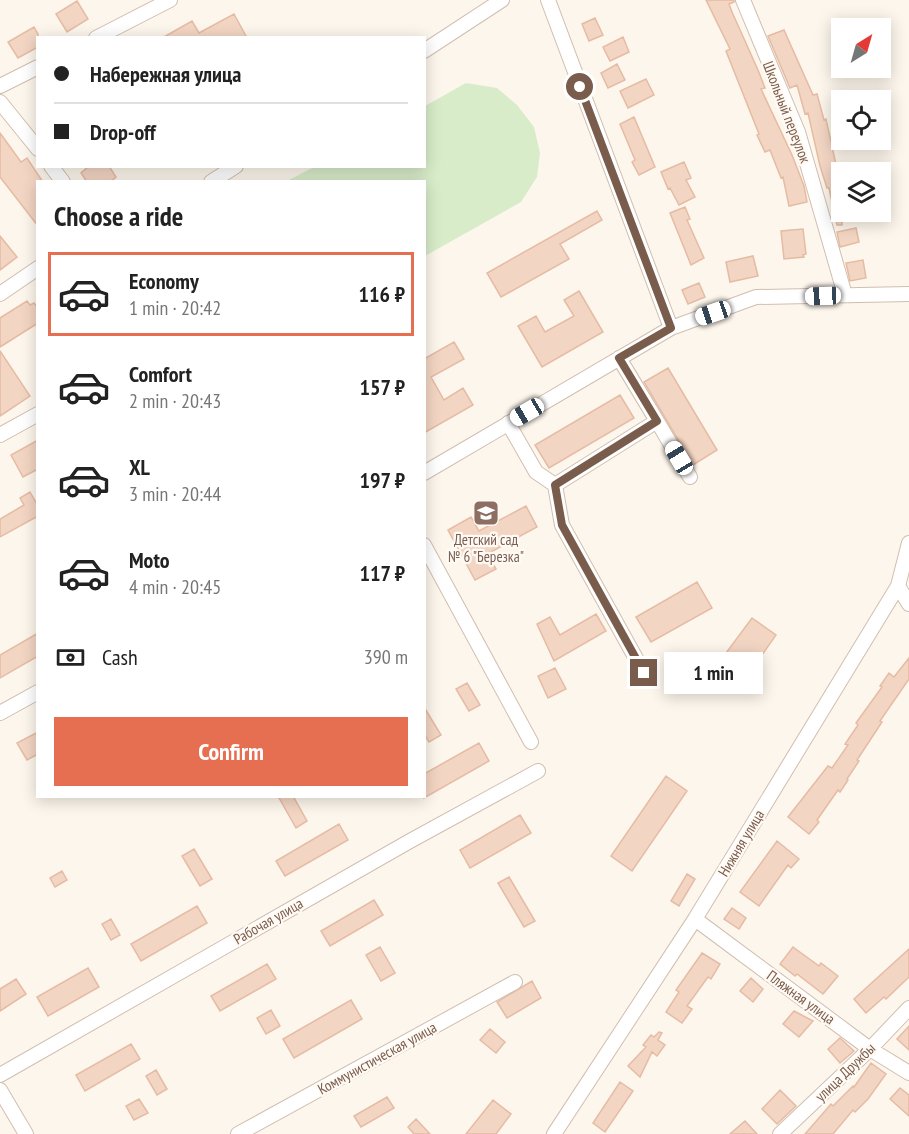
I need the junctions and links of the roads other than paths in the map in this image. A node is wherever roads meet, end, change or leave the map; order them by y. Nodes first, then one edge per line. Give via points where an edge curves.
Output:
1 (170, 0) edge
2 (502, 0) edge
3 (548, 0) edge
4 (743, 0) edge
5 (100, 36) edge
6 (426, 50) edge
7 (36, 68) edge
8 (0, 86) edge
9 (0, 102) edge
10 (36, 147) edge
11 (233, 168) edge
12 (214, 180) edge
13 (36, 269) edge
14 (0, 294) edge
15 (909, 294) edge
16 (845, 295) junction
17 (671, 328) junction
18 (619, 358) junction
19 (36, 415) edge
20 (657, 421) junction
21 (508, 423) junction
22 (0, 435) edge
23 (426, 472) edge
24 (690, 477) dead end
25 (555, 485) junction
26 (909, 543) edge
27 (426, 549) edge
28 (898, 586) junction
29 (909, 604) edge
30 (644, 673) dead end
31 (36, 693) edge
32 (0, 713) edge
33 (531, 742) dead end
34 (538, 771) dead end
35 (695, 919) junction
36 (515, 982) dead end
37 (909, 1008) edge
38 (870, 1049) junction
39 (909, 1073) edge
40 (0, 1075) edge
41 (0, 1090) edge
42 (26, 1134) edge
43 (238, 1134) edge
44 (554, 1134) edge
45 (780, 1134) edge

1 - 5 street
2 - 6 street
3 - 17 street
4 - 16 street, Школьный переулок via 798,132
7 - 8 street
9 - 10 street
11 - 12 street
13 - 14 street
15 - 16 street
16 - 17 street via 756,297
17 - 18 street
18 - 20 street
18 - 21 street
19 - 22 street
20 - 24 street
20 - 25 street
21 - 23 street
21 - 25 street via 536,472
25 - 30 street via 562,525
26 - 28 street, Нижняя улица
27 - 33 street
28 - 29 street
28 - 35 street, Нижняя улица
31 - 32 street
34 - 40 street, Рабочая улица
35 - 38 street, Пляжная улица
35 - 44 street, Нижняя улица
36 - 43 street, Коммунистическая улица
37 - 38 street, улица Дружбы
38 - 39 street, Пляжная улица
38 - 45 street, улица Дружбы
41 - 42 street

